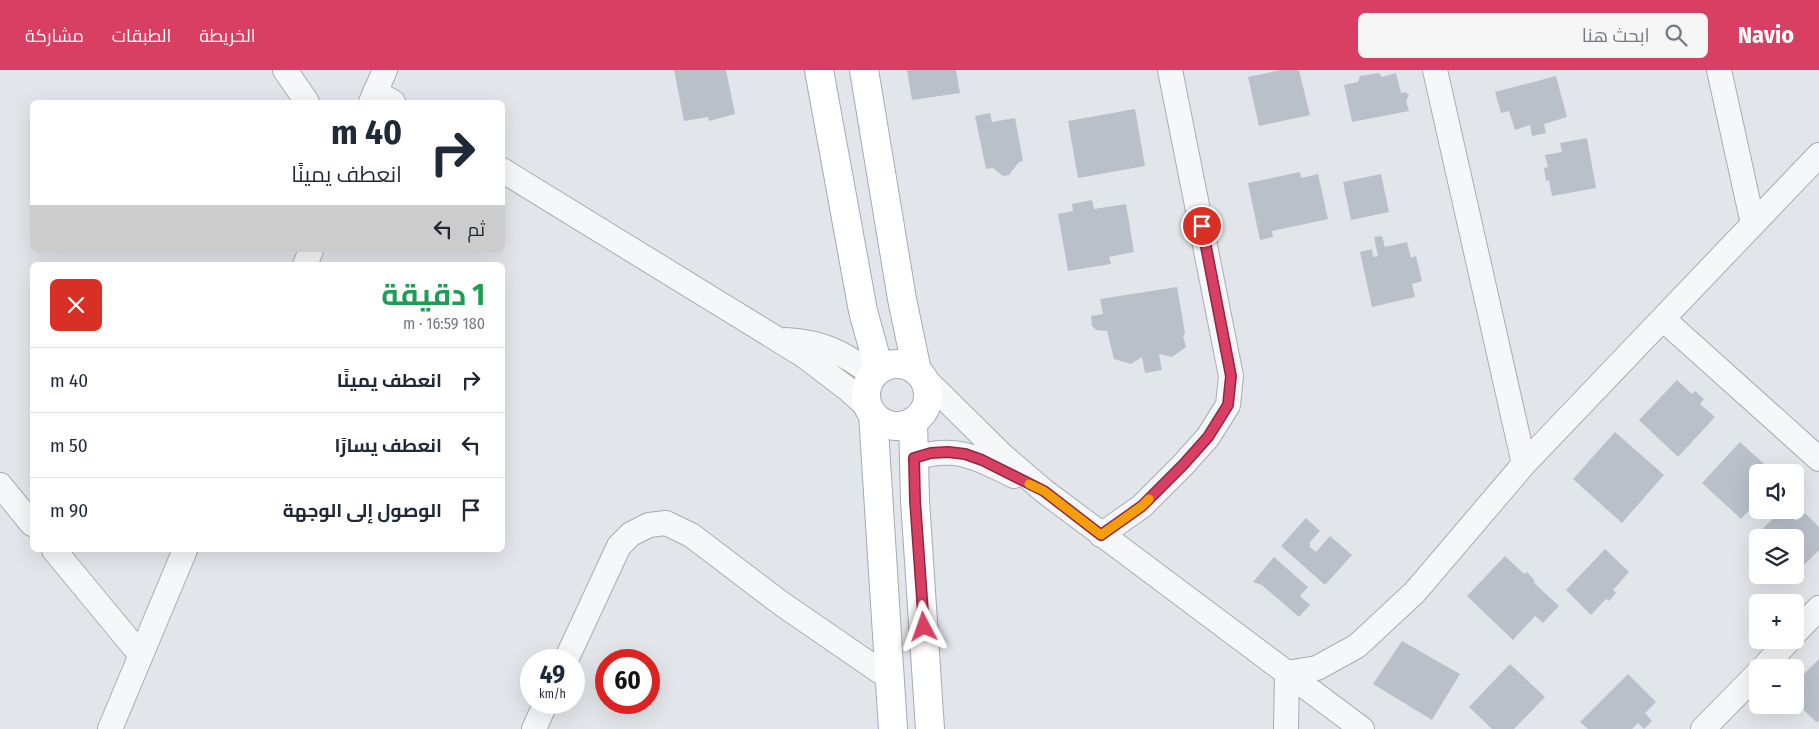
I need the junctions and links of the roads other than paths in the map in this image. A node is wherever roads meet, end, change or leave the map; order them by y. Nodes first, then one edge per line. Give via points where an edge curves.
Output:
1 (284, 70) edge
2 (385, 70) edge
3 (819, 70) edge
4 (864, 70) edge
5 (1170, 70) edge
6 (1435, 70) edge
7 (1719, 70) edge
8 (380, 99) edge
9 (306, 100) edge
10 (1819, 155) edge
11 (505, 172) edge
12 (1753, 224) junction
13 (1663, 318) junction
14 (779, 339) junction
15 (876, 372) junction
16 (920, 373) junction
17 (871, 412) junction
18 (913, 422) junction
19 (914, 458) junction
20 (1819, 459) edge
21 (1524, 464) junction
22 (0, 485) edge
23 (1044, 491) junction
24 (30, 522) edge
25 (1101, 535) junction
26 (56, 552) edge
27 (184, 552) edge
28 (1819, 608) edge
29 (1804, 624) edge
30 (571, 649) edge
31 (1780, 649) edge
32 (140, 654) junction
33 (1771, 659) edge
34 (1287, 673) junction
35 (891, 679) junction
36 (1749, 684) edge
37 (541, 714) edge
38 (1713, 726) edge
39 (110, 729) edge
40 (534, 729) edge
41 (893, 729) edge
42 (930, 729) edge
43 (1286, 729) edge
44 (1362, 729) edge

1 - 9 street
2 - 8 street
3 - 15 main road
4 - 16 main road via 902,299
5 - 25 street via 1231,376 1228,405 1208,437 1183,465 1142,506
6 - 21 street
7 - 12 street
10 - 12 street
11 - 14 street
12 - 13 street
13 - 20 street
13 - 21 street
14 - 15 street via 830,347
14 - 17 street via 826,372
15 - 16 main road via 887,365 902,364
15 - 17 main road via 866,398
16 - 18 main road via 929,396 921,416
16 - 23 street via 1002,455
17 - 18 main road via 887,425 905,426
17 - 35 main road
18 - 19 main road
19 - 23 street via 931,453 965,454
19 - 42 main road
21 - 34 street via 1416,592 1357,646 1317,668
22 - 24 street
23 - 25 street
25 - 34 street
26 - 32 street
27 - 32 street
28 - 29 street
30 - 35 street via 619,546 648,525 666,523 691,535 782,604
31 - 33 street
32 - 39 street
34 - 43 street
34 - 44 street
35 - 41 main road
36 - 38 street
37 - 40 street

